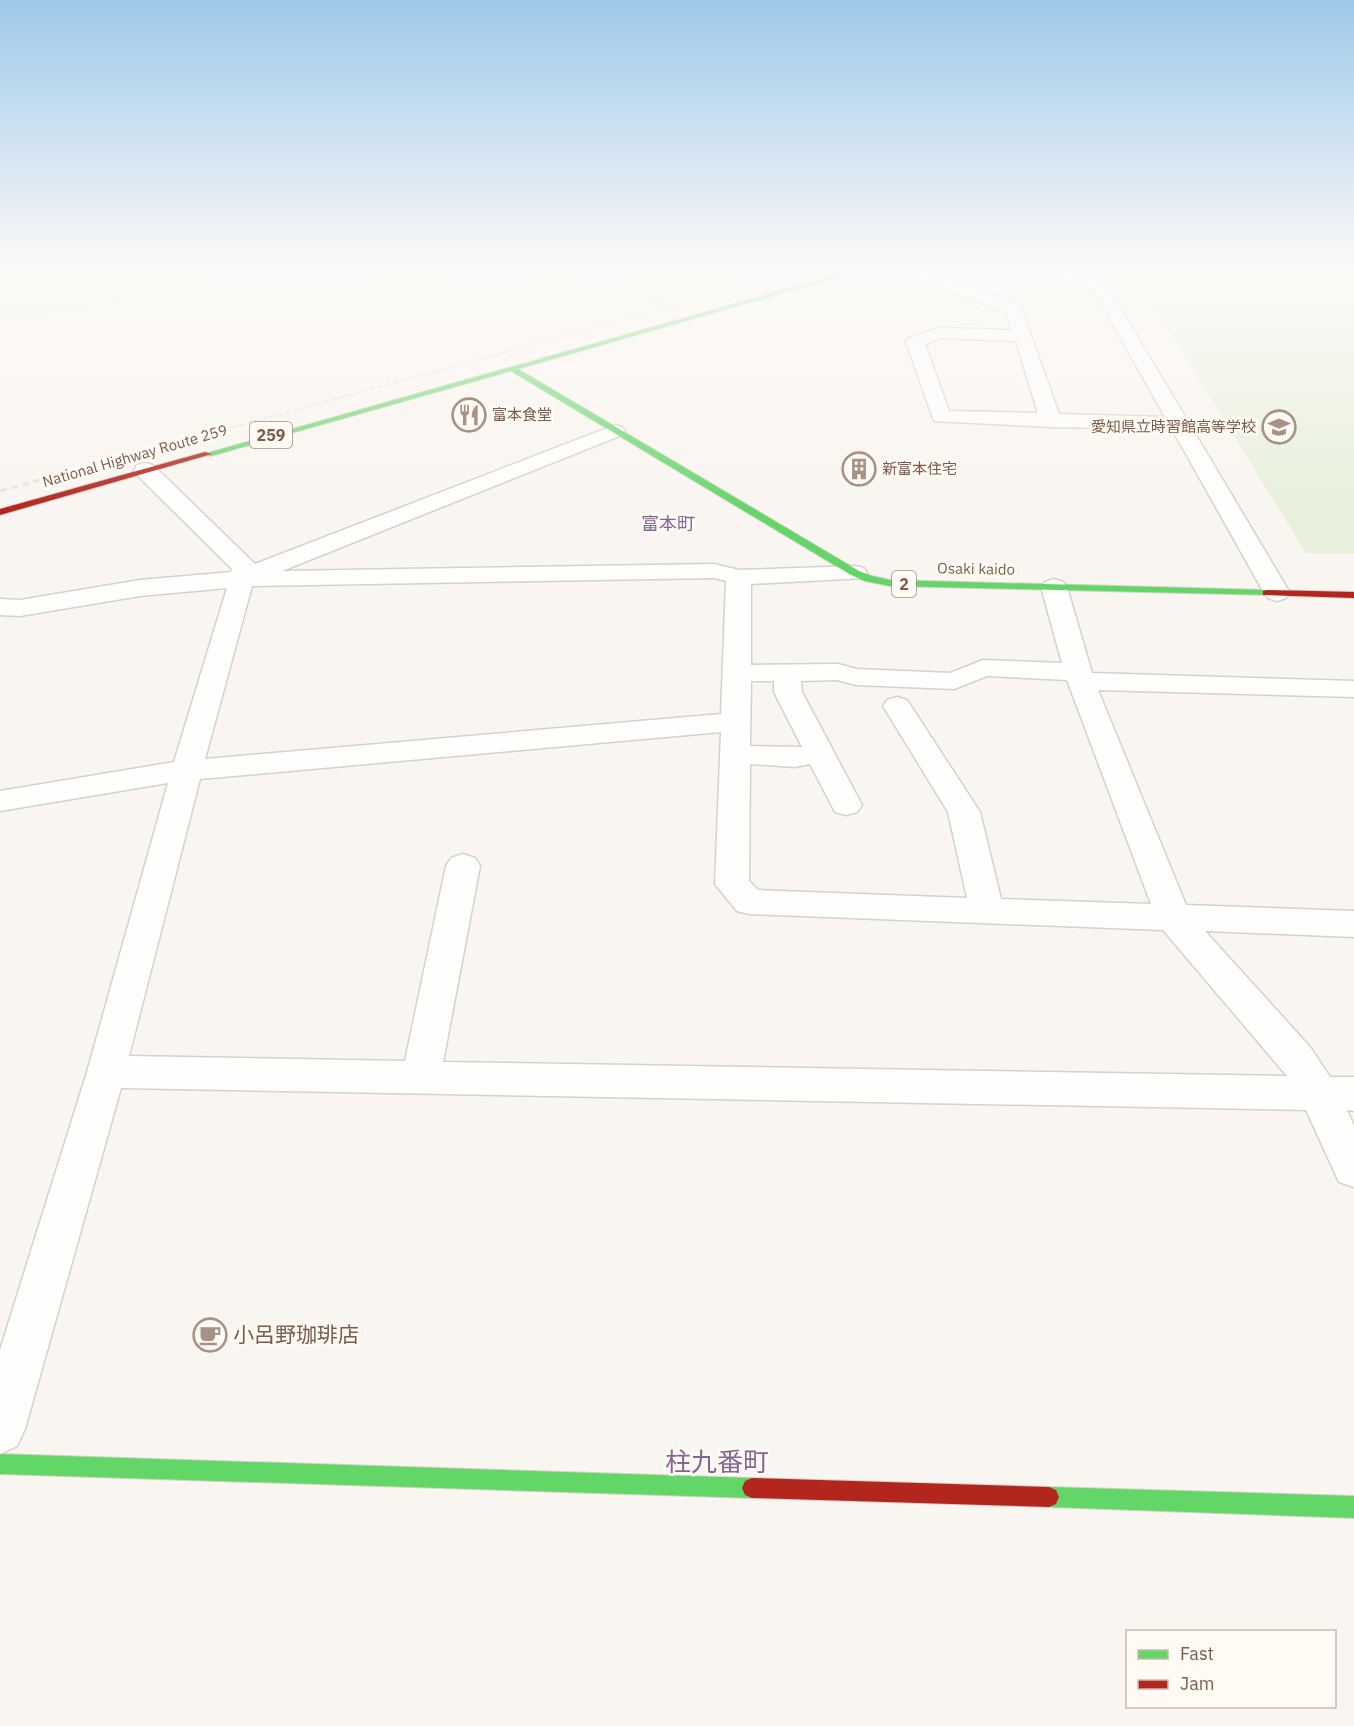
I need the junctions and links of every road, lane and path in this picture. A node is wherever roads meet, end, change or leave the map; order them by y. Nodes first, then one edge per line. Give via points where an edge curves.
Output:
1 (580, 349) edge
2 (917, 349) edge
3 (1025, 349) edge
4 (1136, 349) edge
5 (511, 368) junction
6 (1051, 421) junction
7 (1180, 423) junction
8 (615, 431) junction
9 (145, 470) junction
10 (0, 512) edge
11 (855, 573) junction
12 (739, 576) junction
13 (241, 579) junction
14 (1054, 587) junction
15 (1277, 593) junction
16 (1354, 595) edge
17 (0, 607) edge
18 (737, 673) junction
19 (787, 673) junction
20 (1080, 676) junction
21 (1354, 689) edge
22 (897, 706) dead end
23 (735, 722) junction
24 (820, 753) junction
25 (734, 754) junction
26 (187, 770) junction
27 (0, 801) edge
28 (846, 805) dead end
29 (463, 866) dead end
30 (987, 911) junction
31 (1174, 919) junction
32 (1354, 924) edge
33 (106, 1072) junction
34 (421, 1077) junction
35 (1336, 1093) edge
36 (1354, 1169) edge
37 (0, 1428) edge
38 (0, 1464) edge
39 (1354, 1507) edge

1 - 5 main road, National Highway Route 259 / 259
2 - 6 street via 941,417
3 - 6 street
4 - 7 street
5 - 8 main road, Osaki kaido / 2
5 - 9 main road, National Highway Route 259 / 259
6 - 7 street
7 - 15 street
8 - 11 main road, Osaki kaido / 2
8 - 13 street
9 - 10 main road, National Highway Route 259 / 259
9 - 13 street via 245,568
11 - 12 street
11 - 14 main road, Osaki kaido / 2 via 890,583
12 - 13 street via 714,571
12 - 18 street
13 - 17 street via 140,588 20,608
13 - 26 street
14 - 15 main road, Osaki kaido / 2
14 - 20 street
15 - 16 main road, Osaki kaido / 2
18 - 19 street
18 - 23 street
19 - 20 street via 838,672 856,677 954,681 983,668
19 - 24 street via 788,692
20 - 21 street
20 - 31 street
22 - 30 street via 964,812
23 - 25 street
23 - 26 street
24 - 25 street via 795,758
24 - 28 street
25 - 30 street via 732,884 749,902
26 - 27 street
26 - 33 street
29 - 34 street
30 - 31 street
31 - 32 street
31 - 35 street via 1296,1058
33 - 34 street
33 - 37 street
34 - 35 street
35 - 36 street
38 - 39 main road

